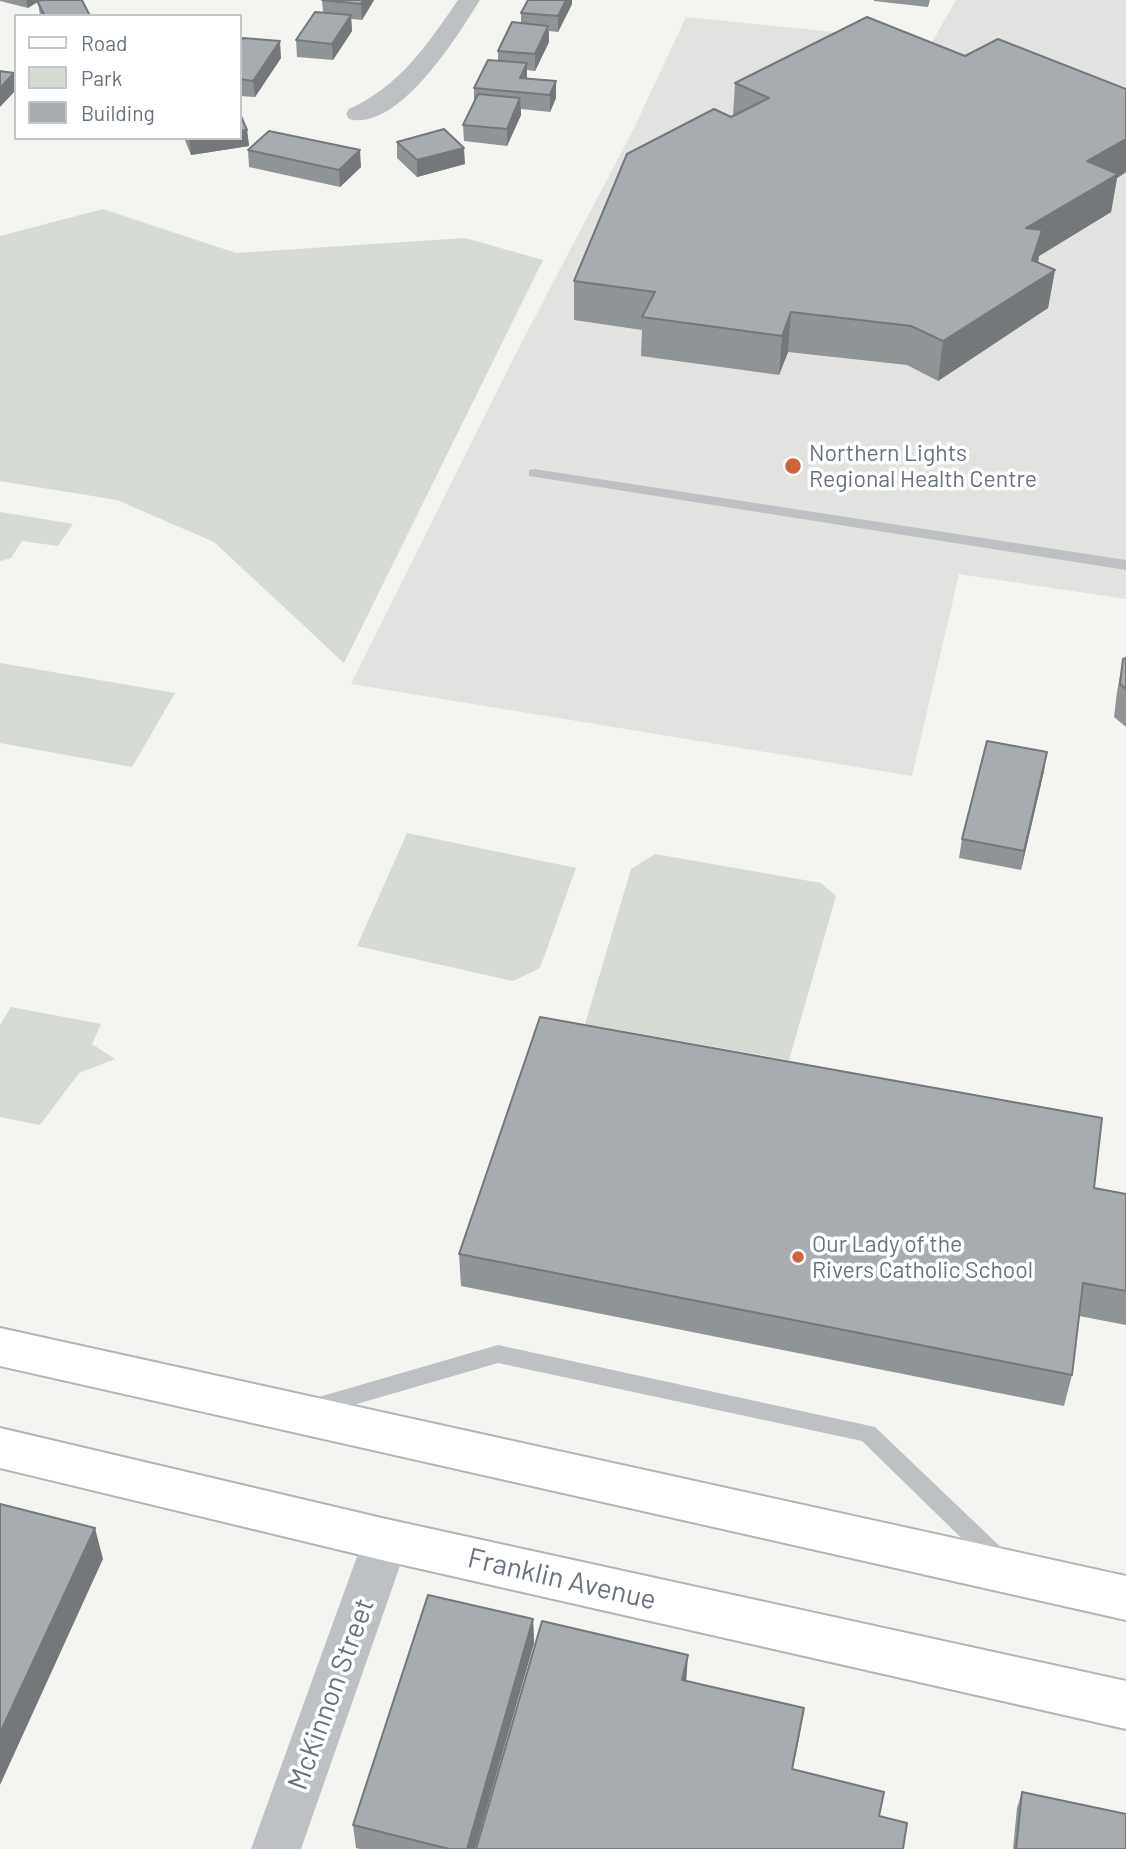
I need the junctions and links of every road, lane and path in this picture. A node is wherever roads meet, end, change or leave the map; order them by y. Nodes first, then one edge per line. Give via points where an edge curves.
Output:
1 (469, 0) edge
2 (358, 114) dead end
3 (534, 473) dead end
4 (1126, 565) edge
5 (0, 1348) edge
6 (291, 1414) junction
7 (0, 1448) edge
8 (386, 1540) junction
9 (1012, 1574) junction
10 (1126, 1598) edge
11 (1126, 1705) edge
12 (276, 1849) edge

1 - 2 street via 421,72 378,107
3 - 4 lane
5 - 6 main road
6 - 9 main road
6 - 9 lane via 498,1354 868,1433
7 - 8 main road, Franklin Avenue
8 - 11 main road, Franklin Avenue
8 - 12 street, McKinnon Street
9 - 10 main road

